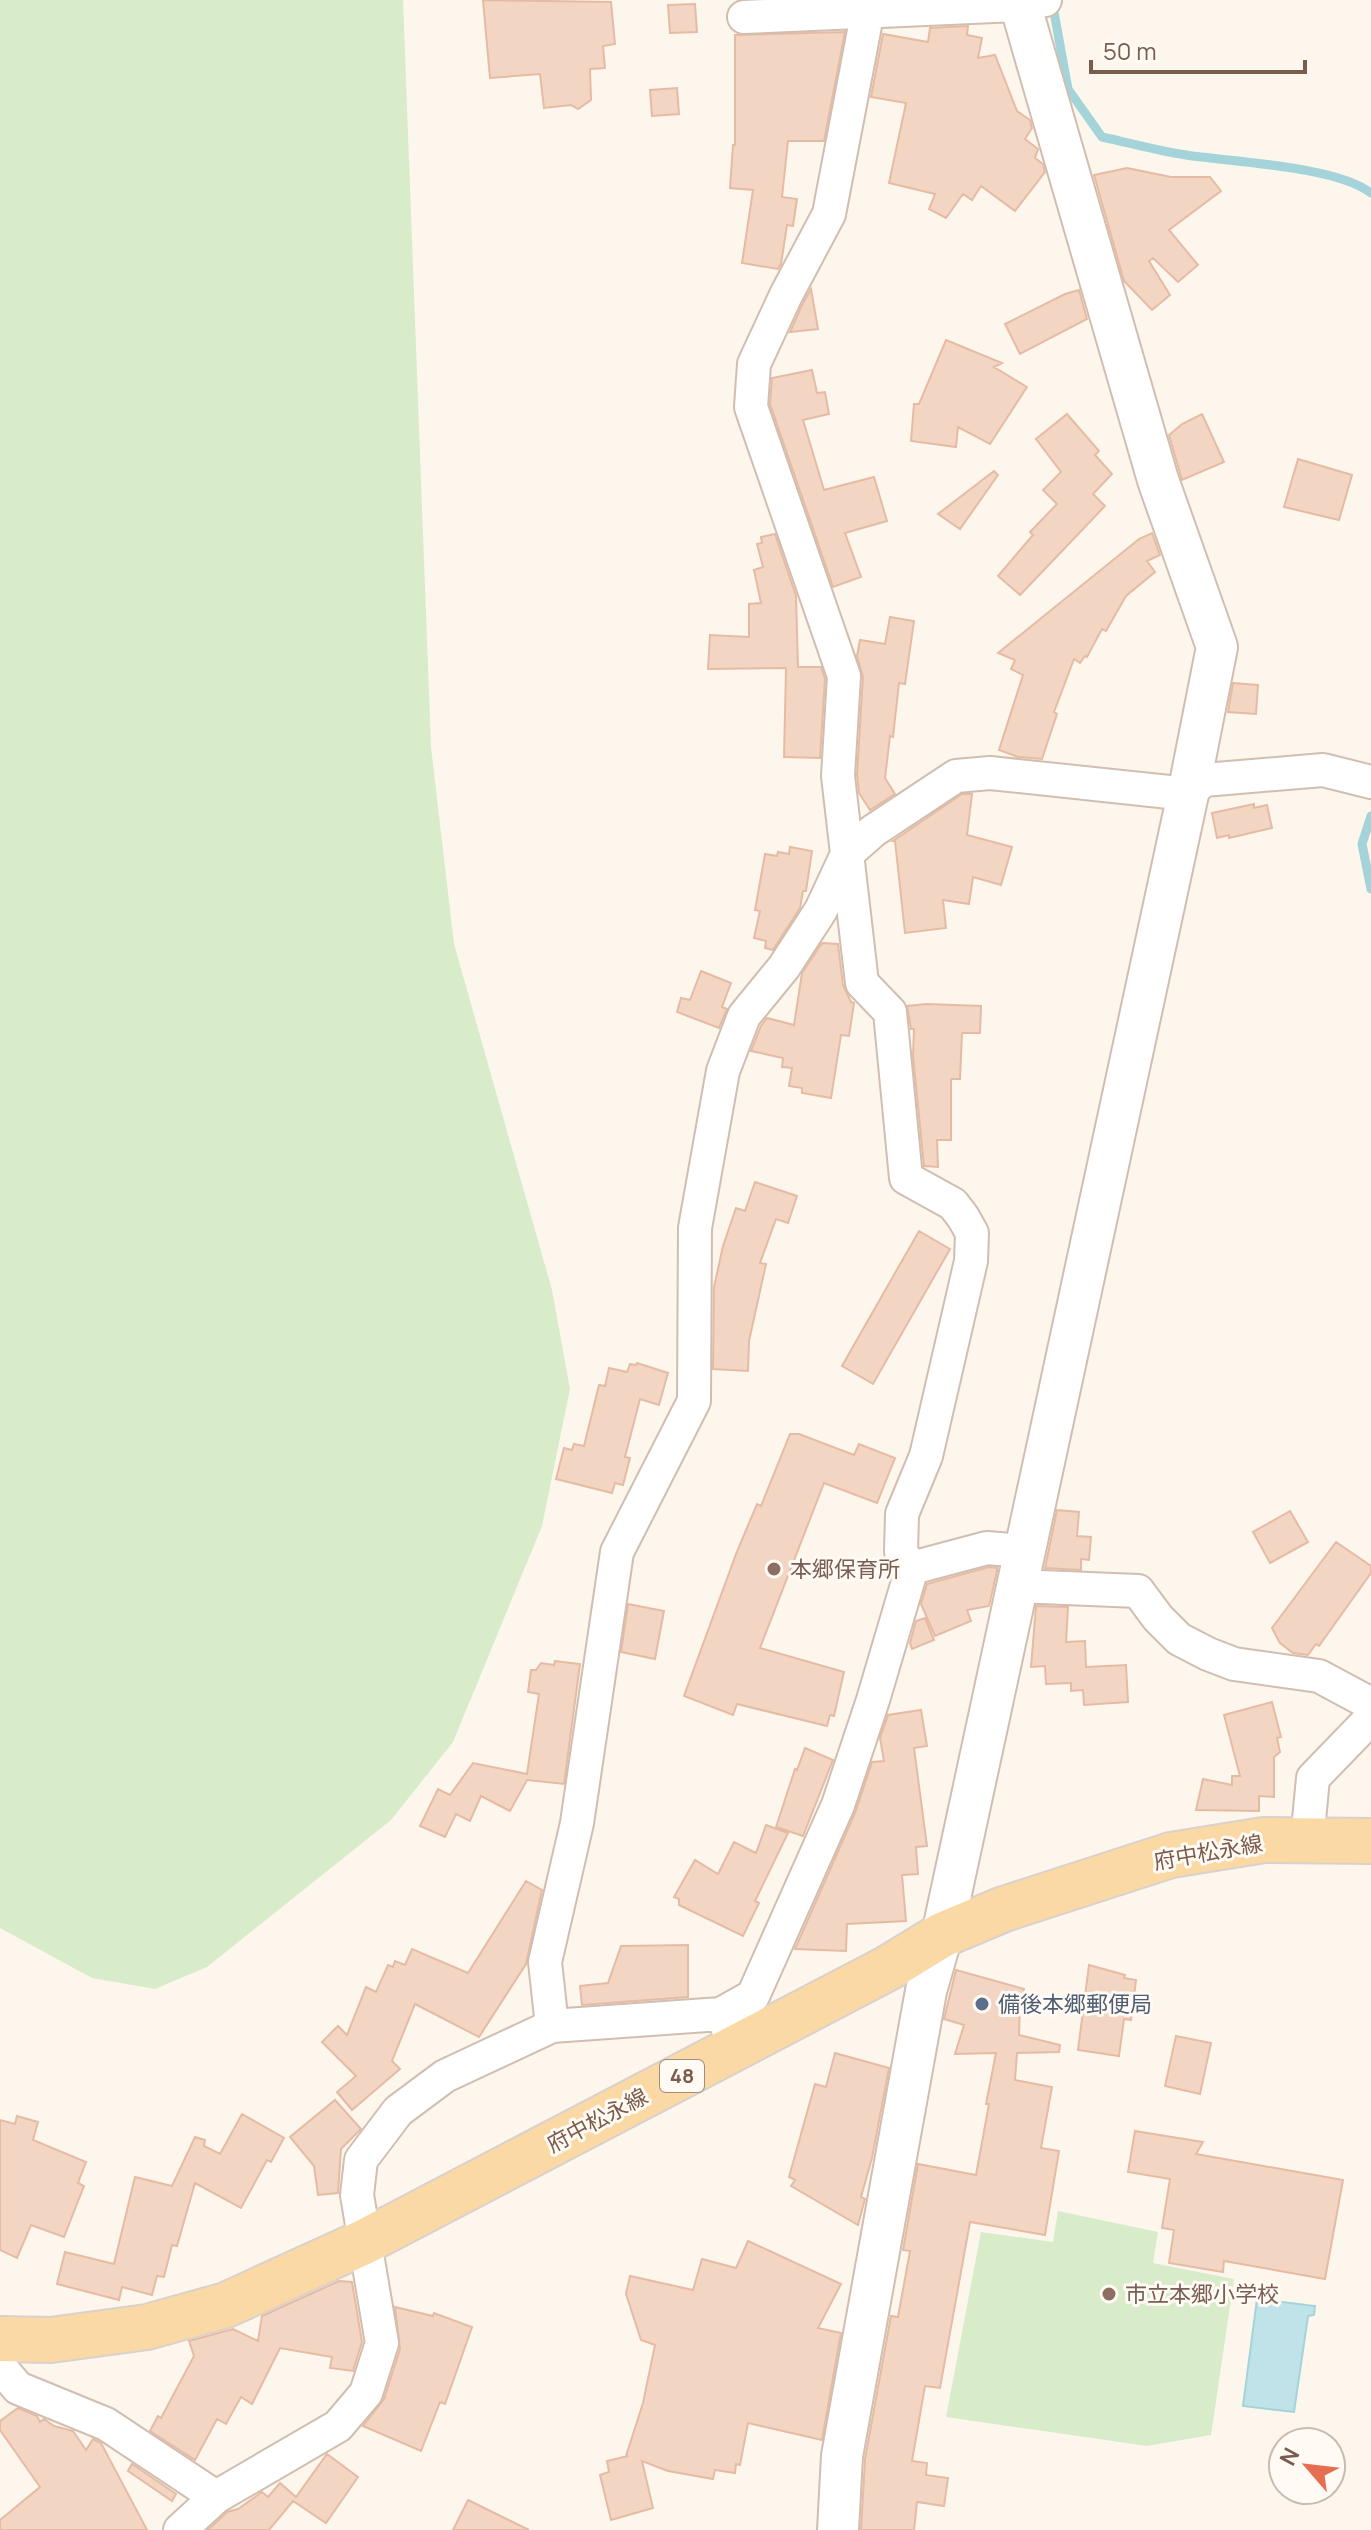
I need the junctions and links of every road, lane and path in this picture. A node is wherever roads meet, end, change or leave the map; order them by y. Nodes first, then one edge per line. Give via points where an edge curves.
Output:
1 (1028, 2) edge
2 (867, 5) edge
3 (744, 17) dead end
4 (1371, 782) edge
5 (1188, 794) junction
6 (847, 854) junction
7 (912, 1568) junction
8 (1019, 1569) junction
9 (1371, 1704) edge
10 (1371, 1718) edge
11 (1307, 1841) junction
12 (1371, 1841) edge
13 (942, 1935) junction
14 (552, 2026) junction
15 (728, 2031) junction
16 (364, 2242) junction
17 (0, 2339) edge
18 (6, 2389) edge
19 (216, 2497) junction
20 (180, 2530) edge
21 (838, 2530) edge

1 - 2 street
1 - 5 street via 1158,480 1217,647
2 - 3 street
2 - 6 street via 829,214 754,364 751,407 844,676 838,776
4 - 5 street via 1323,770 1204,780
5 - 6 street via 990,773 956,776
5 - 8 street
6 - 7 street via 862,983 890,1012 906,1178 953,1204 972,1233 971,1261 926,1456 902,1514 901,1552
6 - 14 street via 814,922 744,1016 723,1071 695,1228 694,1401 617,1552 577,1823 545,1962
7 - 8 street via 987,1548
7 - 15 street via 838,1805 753,1996
8 - 9 street via 1138,1591 1179,1639 1208,1654 1234,1664 1319,1676
8 - 13 street
10 - 11 street via 1313,1778
11 - 12 main road, 府中松永線 / 48
11 - 13 main road, 府中松永線 / 48 via 1264,1840 1171,1855 1004,1909
13 - 15 main road, 府中松永線 / 48 via 888,1968
13 - 21 street via 926,1991 842,2456
14 - 15 street
14 - 16 street via 445,2076 398,2111 361,2160 357,2195
15 - 16 main road, 府中松永線 / 48
16 - 17 main road, 府中松永線 / 48 via 226,2305 147,2327 51,2340
16 - 19 street via 382,2343 366,2393 338,2426
18 - 19 street via 106,2424
19 - 20 street

